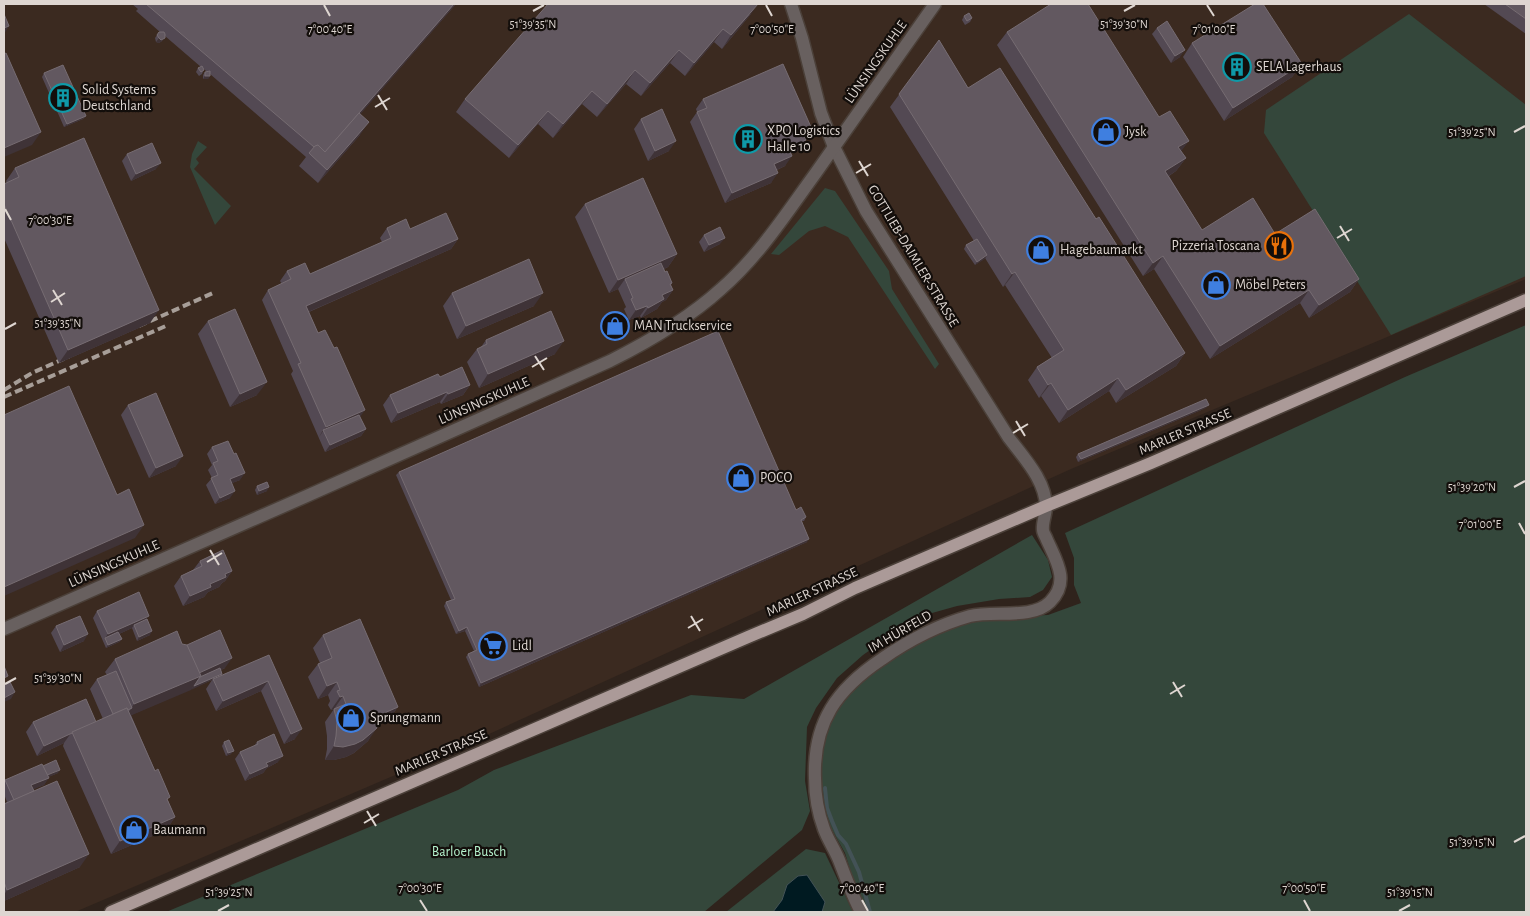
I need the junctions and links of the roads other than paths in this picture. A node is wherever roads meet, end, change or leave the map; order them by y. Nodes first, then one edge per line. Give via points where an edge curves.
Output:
1 (791, 4) edge
2 (936, 4) edge
3 (834, 147) junction
4 (1526, 300) edge
5 (1046, 506) junction
6 (4, 629) edge
7 (112, 912) edge
8 (861, 912) edge

1 - 3 street, GOTTLIEB-DAIMLER-STRASSE via 820,113
2 - 3 street, LÜNSINGSKUHLE
3 - 5 street, GOTTLIEB-DAIMLER-STRASSE via 866,211 1033,470
3 - 6 street, LÜNSINGSKUHLE via 755,255 723,288 676,324 636,348
4 - 5 main road, MARLER STRASSE via 1151,464
5 - 7 main road, MARLER STRASSE
5 - 8 street, IM HÜRFELD via 1043,530 1061,576 1061,589 1049,603 1033,611 976,615 924,634 866,669 829,711 814,758 815,793 824,829

